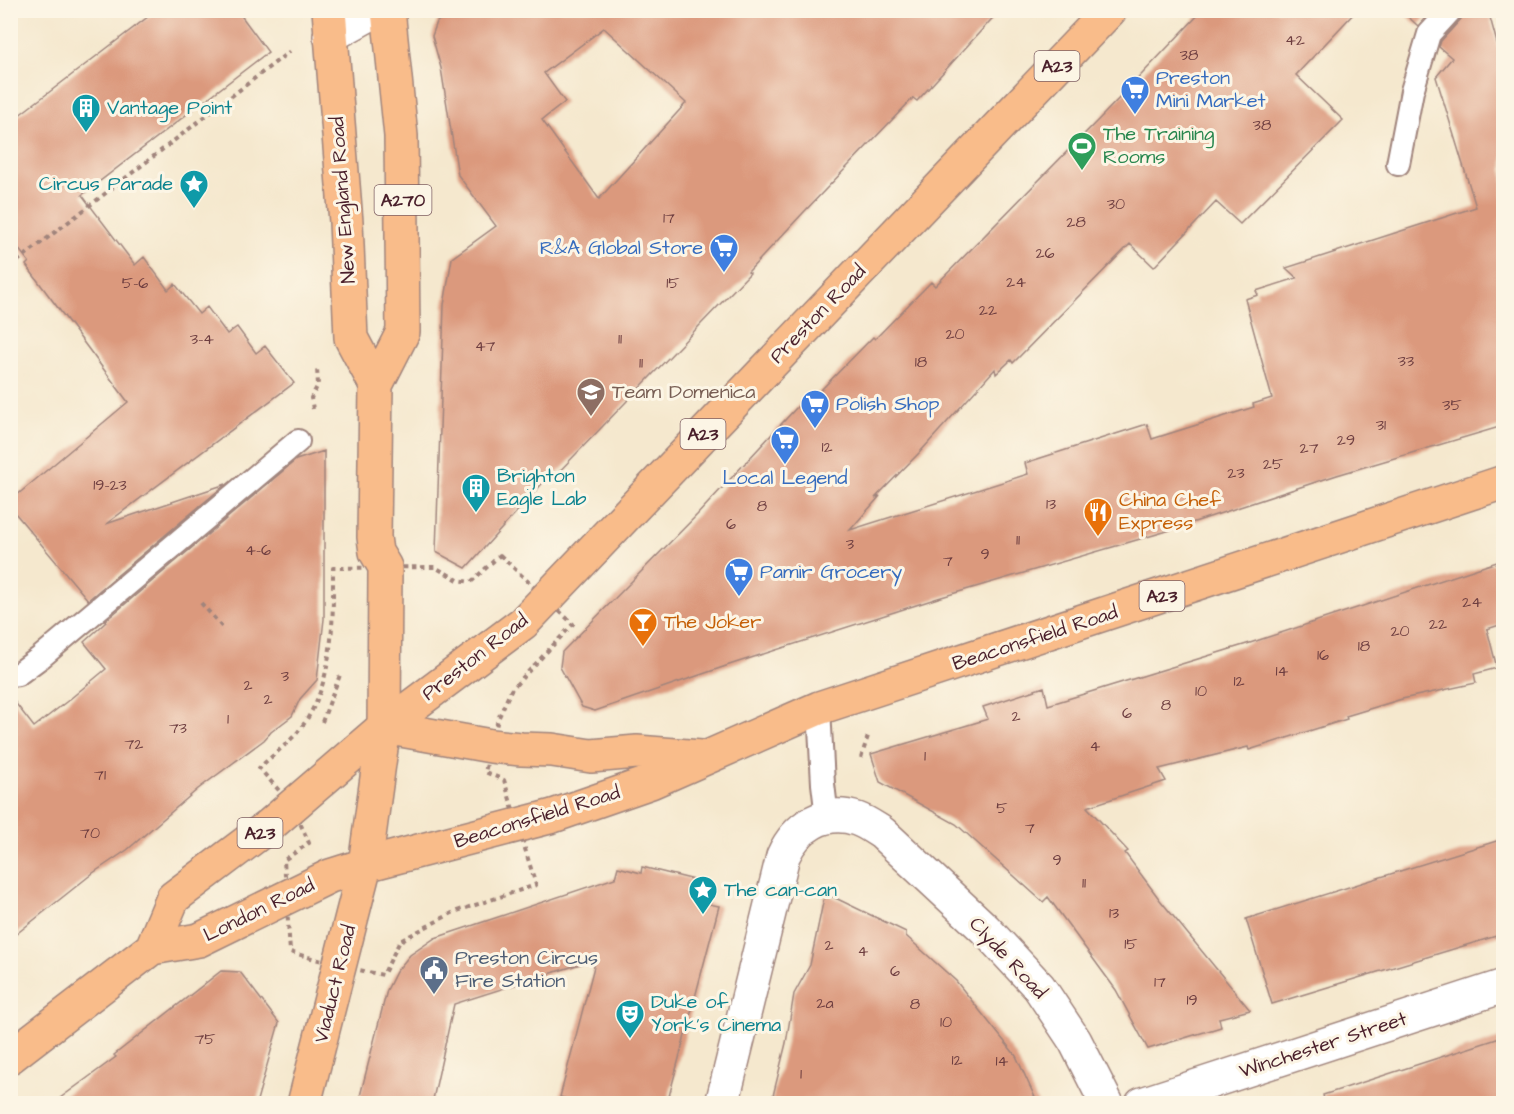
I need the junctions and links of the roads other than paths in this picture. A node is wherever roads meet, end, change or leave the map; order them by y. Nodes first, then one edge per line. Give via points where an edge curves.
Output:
1 (376, 10) edge
2 (388, 10) edge
3 (1110, 10) edge
4 (1451, 10) edge
5 (329, 23) edge
6 (1398, 164) dead end
7 (376, 385) junction
8 (298, 441) dead end
9 (1503, 482) edge
10 (10, 675) edge
11 (819, 708) junction
12 (384, 727) junction
13 (706, 758) junction
14 (836, 817) junction
15 (365, 864) junction
16 (152, 948) junction
17 (1503, 986) edge
18 (10, 1057) edge
19 (304, 1104) edge
20 (722, 1104) edge
21 (1107, 1104) edge
22 (1142, 1104) edge

1 - 5 street
2 - 7 main road, New England Road / A270 via 401,136 403,332
3 - 12 main road, Preston Road / A23 via 523,623
4 - 6 lane via 1429,34 1412,91
5 - 7 main road, New England Road / A270 via 346,222 351,338
7 - 12 main road, New England Road / A270 via 375,537 376,552 385,567
8 - 10 lane via 41,657 18,674
9 - 11 main road, Beaconsfield Road / A23
11 - 13 main road, Beaconsfield Road / A23
11 - 14 lane via 823,784
12 - 13 main road, Beaconsfield Road / A23 via 492,746 591,756 637,752
12 - 15 main road, Viaduct Road
12 - 16 main road, London Road / A23 via 270,825 173,898
13 - 15 main road, Beaconsfield Road / A23 via 553,816
14 - 20 street via 809,824 798,832 783,856
14 - 21 street, Clyde Road via 866,823 882,833 985,929 1039,987 1075,1041
15 - 16 main road, London Road / A23 via 330,876 199,940
15 - 19 main road, Viaduct Road
16 - 18 main road, London Road / A23
17 - 22 street, Winchester Street

